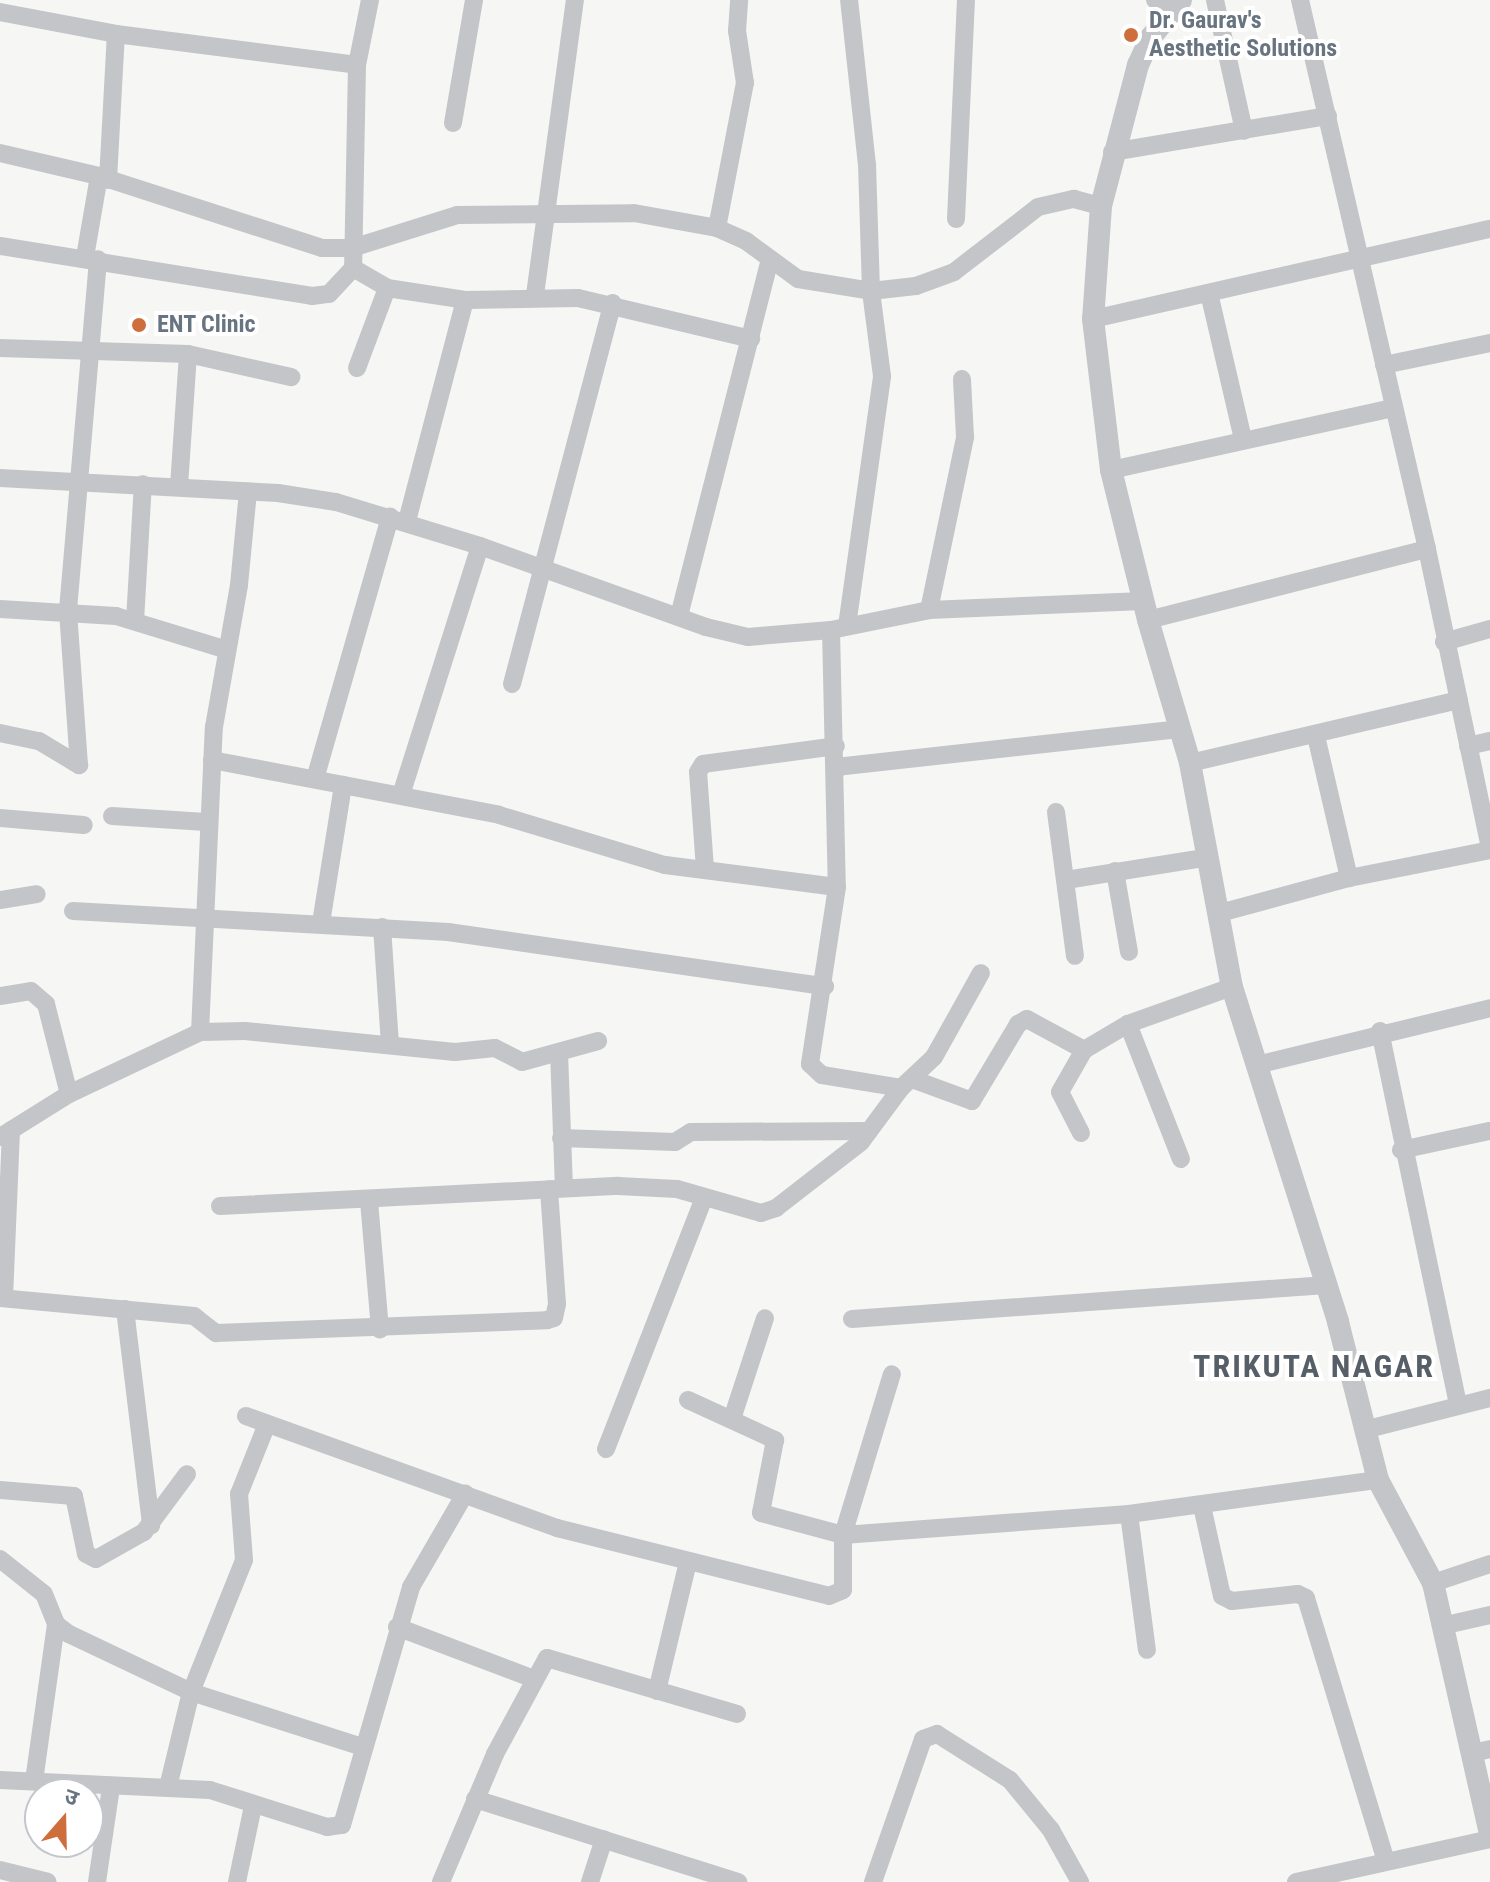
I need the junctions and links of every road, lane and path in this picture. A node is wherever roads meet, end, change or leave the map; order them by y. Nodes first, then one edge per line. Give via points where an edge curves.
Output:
1 (370, 0) edge
2 (474, 0) edge
3 (575, 0) edge
4 (739, 0) edge
5 (849, 0) edge
6 (966, 0) edge
7 (1215, 0) edge
8 (1300, 0) edge
9 (1168, 4) edge
10 (0, 12) edge
11 (116, 34) junction
12 (357, 65) junction
13 (1328, 116) junction
14 (453, 123) dead end
15 (1244, 131) junction
16 (1112, 152) junction
17 (0, 153) edge
18 (104, 178) junction
19 (1101, 206) junction
20 (543, 215) junction
21 (956, 219) dead end
22 (717, 228) junction
23 (1490, 229) edge
24 (0, 246) edge
25 (352, 248) junction
26 (92, 258) junction
27 (770, 260) junction
28 (1362, 260) junction
29 (353, 268) junction
30 (387, 288) junction
31 (871, 291) junction
32 (1209, 293) junction
33 (535, 295) junction
34 (465, 300) junction
35 (613, 303) junction
36 (1093, 319) junction
37 (751, 339) junction
38 (1490, 343) edge
39 (0, 348) edge
40 (89, 349) junction
41 (188, 354) junction
42 (1384, 365) junction
43 (357, 368) dead end
44 (291, 377) dead end
45 (962, 379) dead end
46 (1392, 408) junction
47 (1243, 439) junction
48 (1111, 470) junction
49 (0, 478) edge
50 (78, 479) junction
51 (143, 484) junction
52 (179, 486) junction
53 (248, 491) junction
54 (399, 519) junction
55 (480, 546) junction
56 (1427, 549) junction
57 (543, 568) junction
58 (0, 609) edge
59 (68, 610) junction
60 (929, 610) junction
61 (1145, 611) junction
62 (679, 616) junction
63 (135, 621) junction
64 (839, 628) junction
65 (1490, 629) edge
66 (1444, 642) junction
67 (227, 650) junction
68 (512, 684) dead end
69 (1459, 700) junction
70 (1179, 729) junction
71 (0, 733) edge
72 (1316, 736) junction
73 (1490, 741) edge
74 (836, 746) junction
75 (1468, 746) junction
76 (212, 760) junction
77 (1190, 763) junction
78 (836, 767) junction
79 (315, 779) junction
80 (343, 785) junction
81 (401, 795) junction
82 (1056, 812) dead end
83 (112, 816) dead end
84 (0, 818) edge
85 (206, 822) junction
86 (84, 825) dead end
87 (1490, 848) edge
88 (1209, 857) junction
89 (705, 869) junction
90 (1115, 871) junction
91 (1349, 878) junction
92 (1066, 880) junction
93 (837, 887) junction
94 (37, 894) dead end
95 (0, 900) edge
96 (73, 911) dead end
97 (1220, 913) junction
98 (205, 915) junction
99 (321, 923) junction
100 (382, 927) junction
101 (1129, 952) dead end
102 (1075, 956) dead end
103 (981, 973) dead end
104 (825, 986) junction
105 (1232, 987) junction
106 (0, 996) edge
107 (1490, 1008) edge
108 (1128, 1024) junction
109 (1380, 1031) junction
110 (200, 1032) junction
111 (598, 1041) dead end
112 (390, 1045) junction
113 (1084, 1050) junction
114 (559, 1052) junction
115 (1257, 1065) junction
116 (906, 1083) junction
117 (69, 1094) junction
118 (869, 1131) junction
119 (1490, 1131) edge
120 (1081, 1133) dead end
121 (6, 1134) edge
122 (561, 1138) junction
123 (1401, 1150) junction
124 (1181, 1159) dead end
125 (556, 1188) junction
126 (704, 1197) junction
127 (369, 1201) junction
128 (220, 1206) dead end
129 (1327, 1285) junction
130 (2, 1298) edge
131 (125, 1309) junction
132 (765, 1318) dead end
133 (852, 1319) dead end
134 (380, 1330) junction
135 (892, 1374) dead end
136 (1490, 1398) edge
137 (688, 1400) dead end
138 (1458, 1404) junction
139 (246, 1416) dead end
140 (732, 1419) junction
141 (267, 1424) junction
142 (1364, 1430) junction
143 (606, 1449) dead end
144 (187, 1474) dead end
145 (1378, 1480) junction
146 (0, 1490) edge
147 (465, 1494) junction
148 (1202, 1506) junction
149 (1129, 1514) junction
150 (151, 1525) junction
151 (843, 1535) junction
152 (0, 1559) edge
153 (688, 1562) junction
154 (1490, 1564) edge
155 (1433, 1583) junction
156 (1490, 1615) edge
157 (56, 1624) junction
158 (1446, 1625) junction
159 (397, 1627) junction
160 (1147, 1650) dead end
161 (534, 1679) junction
162 (657, 1691) junction
163 (191, 1692) junction
164 (737, 1714) dead end
165 (362, 1747) junction
166 (1481, 1751) edge
167 (34, 1778) edge
168 (0, 1780) edge
169 (24, 1781) edge
170 (104, 1786) edge
171 (111, 1787) junction
172 (168, 1787) junction
173 (475, 1799) junction
174 (253, 1806) junction
175 (1490, 1836) edge
176 (604, 1839) junction
177 (1386, 1861) junction
178 (0, 1870) edge
179 (48, 1882) edge
180 (97, 1882) edge
181 (237, 1882) edge
182 (441, 1882) edge
183 (590, 1882) edge
184 (738, 1882) edge
185 (873, 1882) edge
186 (1080, 1882) edge
187 (1296, 1882) edge

1 - 12 street
2 - 14 street
3 - 20 street
4 - 22 street via 737,31 745,83
5 - 31 street via 867,165
6 - 21 street
7 - 15 street
8 - 13 street
9 - 16 street via 1138,65
10 - 11 street
11 - 12 street
11 - 18 street
12 - 25 street
13 - 15 street
13 - 28 street
15 - 16 street
16 - 19 street
17 - 18 street
18 - 25 street via 322,248
18 - 26 street
19 - 31 street via 1074,199 1038,207 954,272 916,286
19 - 36 street
20 - 22 street via 634,213
20 - 25 street via 457,215
20 - 33 street
22 - 27 street
23 - 28 street
24 - 26 street
25 - 29 street
26 - 29 street via 312,296 329,294
26 - 40 street
27 - 31 street via 798,279
27 - 37 street
28 - 32 street
28 - 42 street
29 - 30 street
30 - 34 street
30 - 43 street
31 - 64 street via 882,376
32 - 36 street
32 - 47 street
33 - 34 street
33 - 35 street
34 - 54 street
35 - 37 street
35 - 57 street
36 - 48 street
37 - 62 street
38 - 42 street
39 - 40 street
40 - 41 street
40 - 50 street
41 - 44 street
41 - 52 street
42 - 46 street
45 - 60 street via 965,437
46 - 47 street
46 - 56 street
47 - 48 street
48 - 61 street
49 - 50 street
50 - 51 street
50 - 59 street
51 - 52 street
51 - 63 street
52 - 53 street
53 - 54 street via 306,496
53 - 67 street
54 - 55 street
54 - 79 street
55 - 57 street
55 - 81 street
56 - 61 street
56 - 66 street
57 - 62 street
57 - 68 street
58 - 59 street
59 - 63 street
59 - 71 street via 79,765 39,741
60 - 61 street
60 - 64 street
61 - 70 street
62 - 64 street via 748,637
63 - 67 street
64 - 74 street
65 - 66 street
66 - 69 street
67 - 76 street
69 - 72 street
69 - 75 street
70 - 77 street
70 - 78 street
72 - 77 street
72 - 91 street
73 - 75 street
74 - 78 street
74 - 89 street via 703,764 698,772
75 - 87 street
76 - 79 street
76 - 85 street
77 - 88 street
78 - 93 street
79 - 80 street
80 - 81 street
80 - 99 street
81 - 89 street via 499,815 632,857
82 - 92 street
83 - 85 street
84 - 86 street
85 - 98 street
87 - 91 street
88 - 90 street
88 - 97 street
89 - 93 street
90 - 92 street
90 - 101 street
91 - 97 street
92 - 102 street
93 - 104 street
94 - 95 street
96 - 98 street
97 - 105 street
98 - 99 street
98 - 110 street
99 - 100 street
100 - 104 street
100 - 112 street
103 - 116 street via 947,1037
104 - 116 street via 810,1064 814,1071
105 - 108 street
105 - 115 street
106 - 117 street via 31,991 46,1004
107 - 109 street
108 - 113 street
108 - 124 street
109 - 115 street
109 - 123 street
110 - 112 street via 223,1029
110 - 117 street
111 - 114 street
112 - 114 street via 455,1052 495,1048 522,1062
113 - 116 street via 1027,1019 1018,1024 972,1101
113 - 120 street via 1060,1092
114 - 122 street
115 - 129 street
116 - 118 street
117 - 121 street
118 - 122 street via 691,1132 675,1142
118 - 126 street via 836,1165 776,1208 761,1213
119 - 123 street
121 - 130 street
122 - 125 street
123 - 138 street
125 - 126 street via 647,1187
125 - 127 street
125 - 134 street via 554,1318
126 - 143 street
127 - 128 street
127 - 134 street
129 - 133 street
129 - 142 street
130 - 131 street
131 - 134 street via 194,1316 216,1333
131 - 150 street
132 - 140 street
135 - 151 street
136 - 138 street
137 - 140 street
138 - 142 street
139 - 141 street
140 - 151 street via 769,1435 776,1444 761,1513
141 - 147 street
141 - 163 street via 239,1494 244,1560
142 - 145 street
144 - 150 street
145 - 148 street
145 - 155 street
146 - 150 street via 74,1496 86,1554 96,1559
147 - 153 street via 557,1528
147 - 159 street via 420,1565
148 - 149 street
148 - 177 street via 1222,1596 1232,1601 1298,1594 1306,1598
149 - 151 street
149 - 160 street
151 - 153 street via 845,1577 843,1590 836,1595
152 - 157 street via 44,1594
153 - 162 street
154 - 155 street
155 - 158 street
156 - 158 street
157 - 163 street
157 - 167 street
158 - 166 street
159 - 161 street
159 - 165 street
161 - 162 street via 547,1658 555,1658
161 - 173 street
162 - 164 street
163 - 165 street
163 - 172 street
165 - 174 street via 342,1825 327,1827
166 - 175 street
168 - 169 street
170 - 171 street
171 - 172 street
171 - 180 street
172 - 174 street via 210,1790
173 - 176 street
173 - 182 street
174 - 181 street
175 - 177 street
176 - 183 street
176 - 184 street
177 - 187 street
178 - 179 street
185 - 186 street via 923,1739 937,1734 1010,1780 1051,1830

